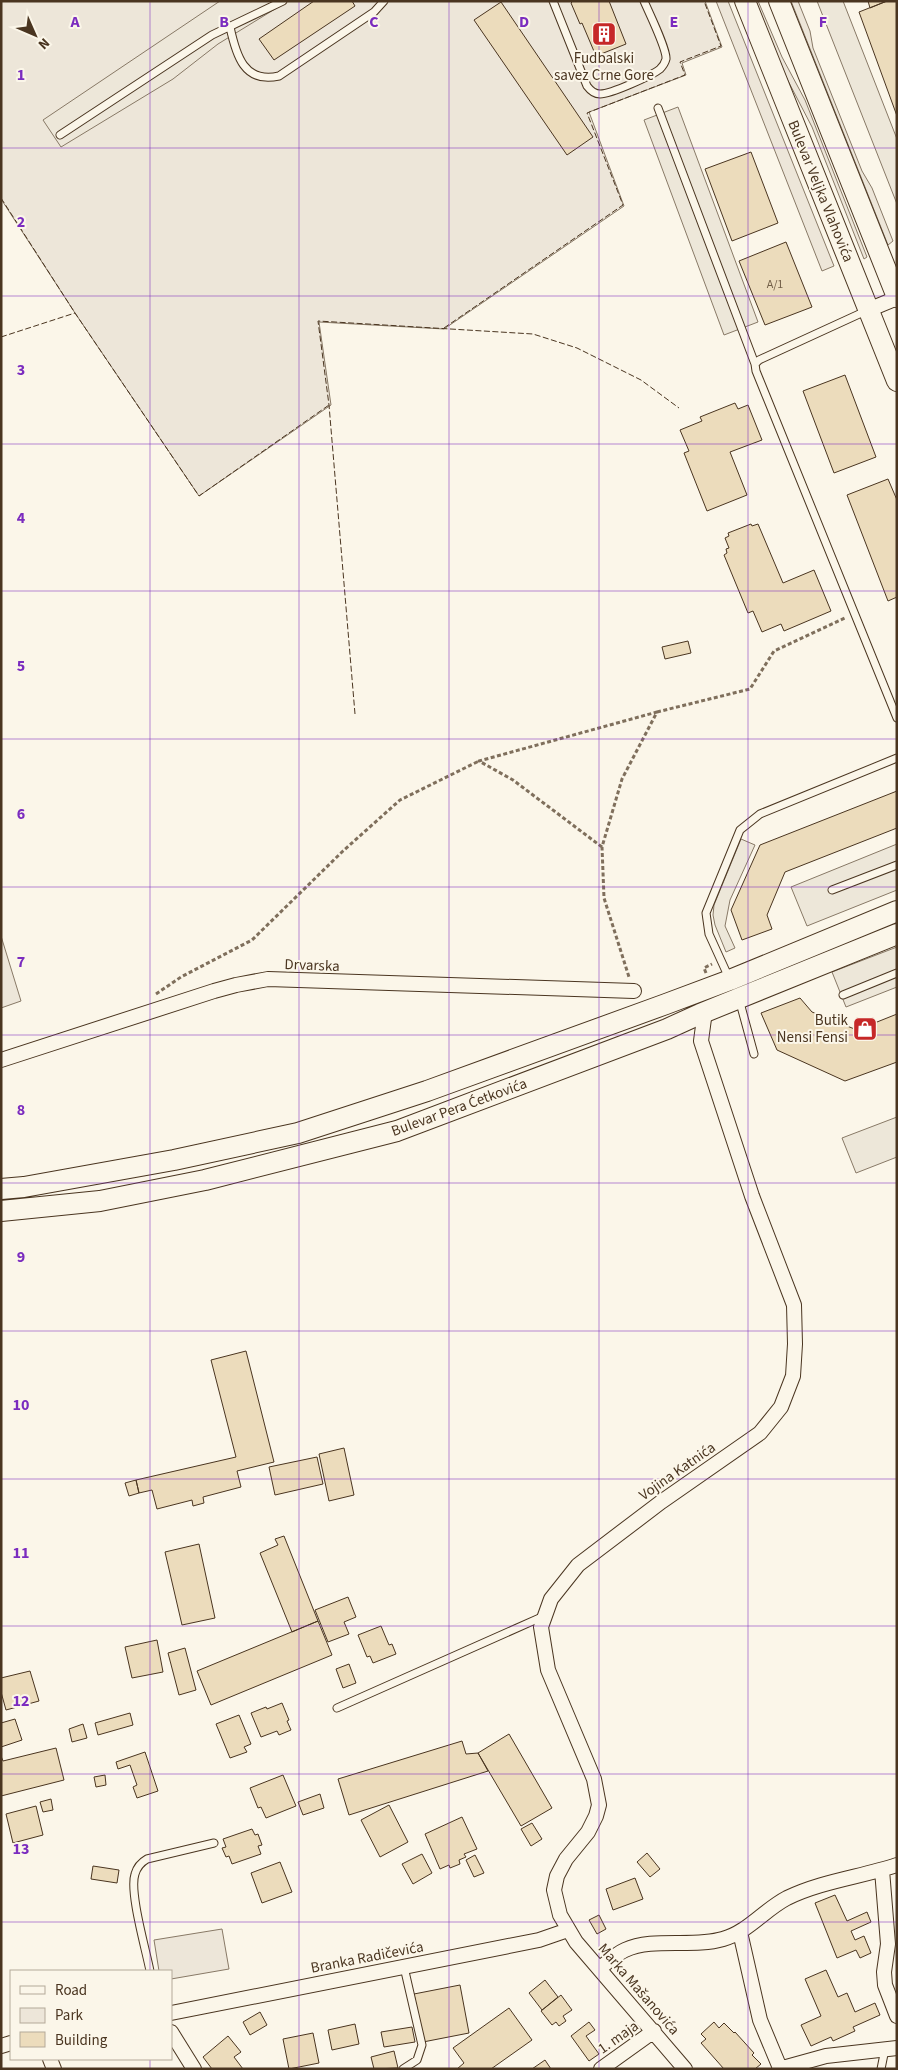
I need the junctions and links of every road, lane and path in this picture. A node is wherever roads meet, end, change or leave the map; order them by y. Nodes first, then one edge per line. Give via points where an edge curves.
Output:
1 (283, 1) edge
2 (384, 1) edge
3 (552, 1) edge
4 (644, 1) edge
5 (745, 1) edge
6 (779, 1) edge
7 (230, 27) junction
8 (658, 108) dead end
9 (60, 135) dead end
10 (897, 297) edge
11 (868, 310) junction
12 (755, 364) junction
13 (897, 381) edge
14 (854, 613) junction
15 (657, 712) junction
16 (897, 718) edge
17 (897, 758) edge
18 (479, 762) junction
19 (602, 847) junction
20 (897, 865) edge
21 (832, 890) dead end
22 (897, 911) edge
23 (897, 934) edge
24 (897, 973) edge
25 (735, 989) junction
26 (634, 992) joint
27 (844, 995) dead end
28 (149, 998) dead end
29 (706, 1011) junction
30 (754, 1054) dead end
31 (1, 1060) edge
32 (1, 1189) edge
33 (1, 1211) edge
34 (545, 1616) junction
35 (337, 1708) dead end
36 (214, 1843) dead end
37 (897, 1865) edge
38 (882, 1870) junction
39 (568, 1930) junction
40 (740, 1932) junction
41 (404, 1967) junction
42 (600, 1968) junction
43 (150, 1970) edge
44 (172, 2013) edge
45 (897, 2016) edge
46 (654, 2031) junction
47 (172, 2034) edge
48 (891, 2048) edge
49 (780, 2068) edge
50 (194, 2069) edge
51 (403, 2069) edge
52 (601, 2069) edge
53 (686, 2069) edge
54 (881, 2069) edge

1 - 7 lane
2 - 7 lane via 374,12 279,76 266,79 254,75 243,64 235,50
3 - 4 lane via 587,86 600,94 655,72 665,62 665,52
5 - 11 main road, Bulevar Veljka Vlahovića
6 - 10 main road, Bulevar Veljka Vlahovića
7 - 9 lane via 212,35
8 - 12 lane
10 - 11 street
11 - 12 lane
11 - 13 main road, Bulevar Veljka Vlahovića
12 - 14 lane
14 - 15 path via 774,651 750,689
14 - 16 lane
15 - 18 path
15 - 19 path via 622,779
17 - 25 lane via 760,814 740,830 706,913 709,934
18 - 19 path via 513,780
18 - 28 path via 400,800 252,940 181,977
19 - 26 path via 604,898
20 - 21 lane
22 - 25 main road, Bulevar Pera Ćetkovića
23 - 25 main road, Bulevar Pera Ćetkovića
24 - 27 lane
25 - 29 main road, Bulevar Pera Ćetkovića
25 - 30 lane
25 - 32 main road, Bulevar Pera Ćetkovića via 298,1133 174,1160
26 - 31 street, Drvarska via 268,979 214,991
29 - 33 main road, Bulevar Pera Ćetkovića via 668,1029 397,1131 205,1180 100,1201
29 - 34 street, Vojina Katnića via 701,1041 752,1196 794,1305 793,1376 781,1407 760,1433 578,1565 551,1599
34 - 35 lane
34 - 39 street, Vojina Katnića via 541,1627 548,1670 594,1779 599,1805 588,1832 556,1876 554,1890 560,1915
36 - 43 lane via 140,1863 135,1873 134,1894
37 - 38 street
38 - 40 street via 830,1883 786,1899
38 - 45 street via 888,1944 885,1985
39 - 41 street, Branka Radičevića via 539,1940
39 - 42 street, Marka Mašanovića
40 - 42 street via 723,1940 636,1946 624,1950
40 - 49 street via 760,2020
41 - 44 street, Branka Radičevića
41 - 51 lane via 422,2045 417,2060
42 - 46 street, Marka Mašanovića
46 - 52 street, 1. maja
46 - 53 street, Marka Mašanovića
47 - 50 street
48 - 49 street via 826,2056
48 - 54 lane

